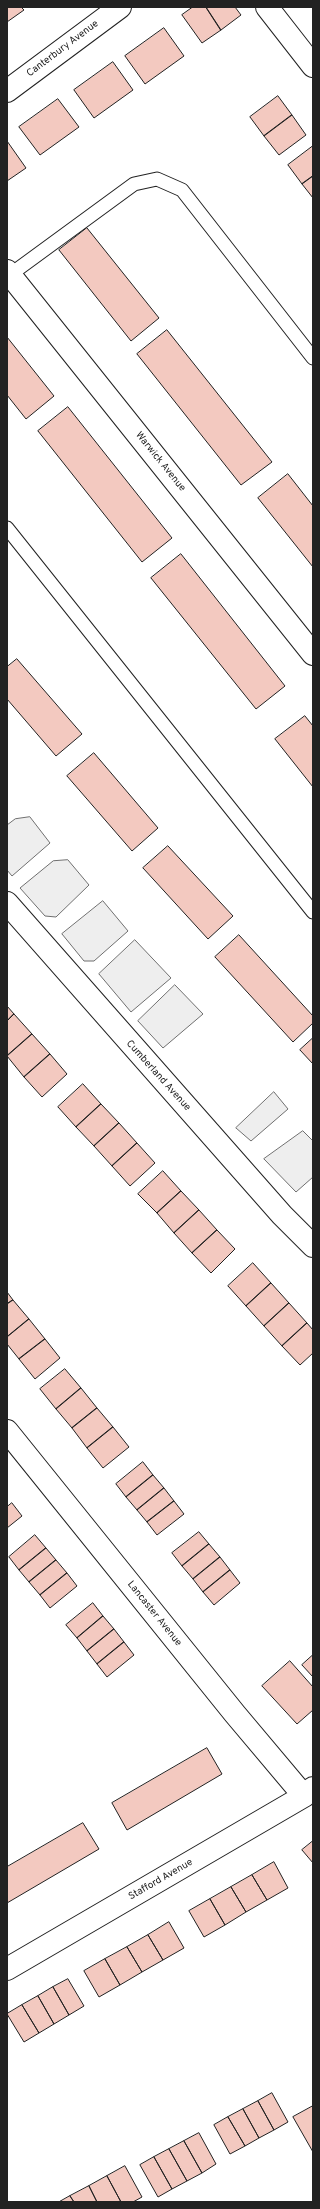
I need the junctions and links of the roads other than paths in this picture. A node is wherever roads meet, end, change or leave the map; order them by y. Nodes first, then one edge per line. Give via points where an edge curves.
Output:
1 (120, 7) edge
2 (267, 7) edge
3 (313, 66) edge
4 (7, 91) edge
5 (8, 274) edge
6 (313, 358) edge
7 (7, 528) edge
8 (313, 654) edge
9 (7, 903) edge
10 (313, 912) edge
11 (313, 1246) edge
12 (7, 1430) edge
13 (309, 1792) edge
14 (7, 1969) edge

1 - 4 street, Canterbury Avenue
2 - 3 street
5 - 6 lane via 134,184 157,179 182,190
5 - 8 street, Warwick Avenue
7 - 10 lane
9 - 11 street, Cumberland Avenue via 277,1209
12 - 13 street, Lancaster Avenue via 235,1714
13 - 14 street, Stafford Avenue

